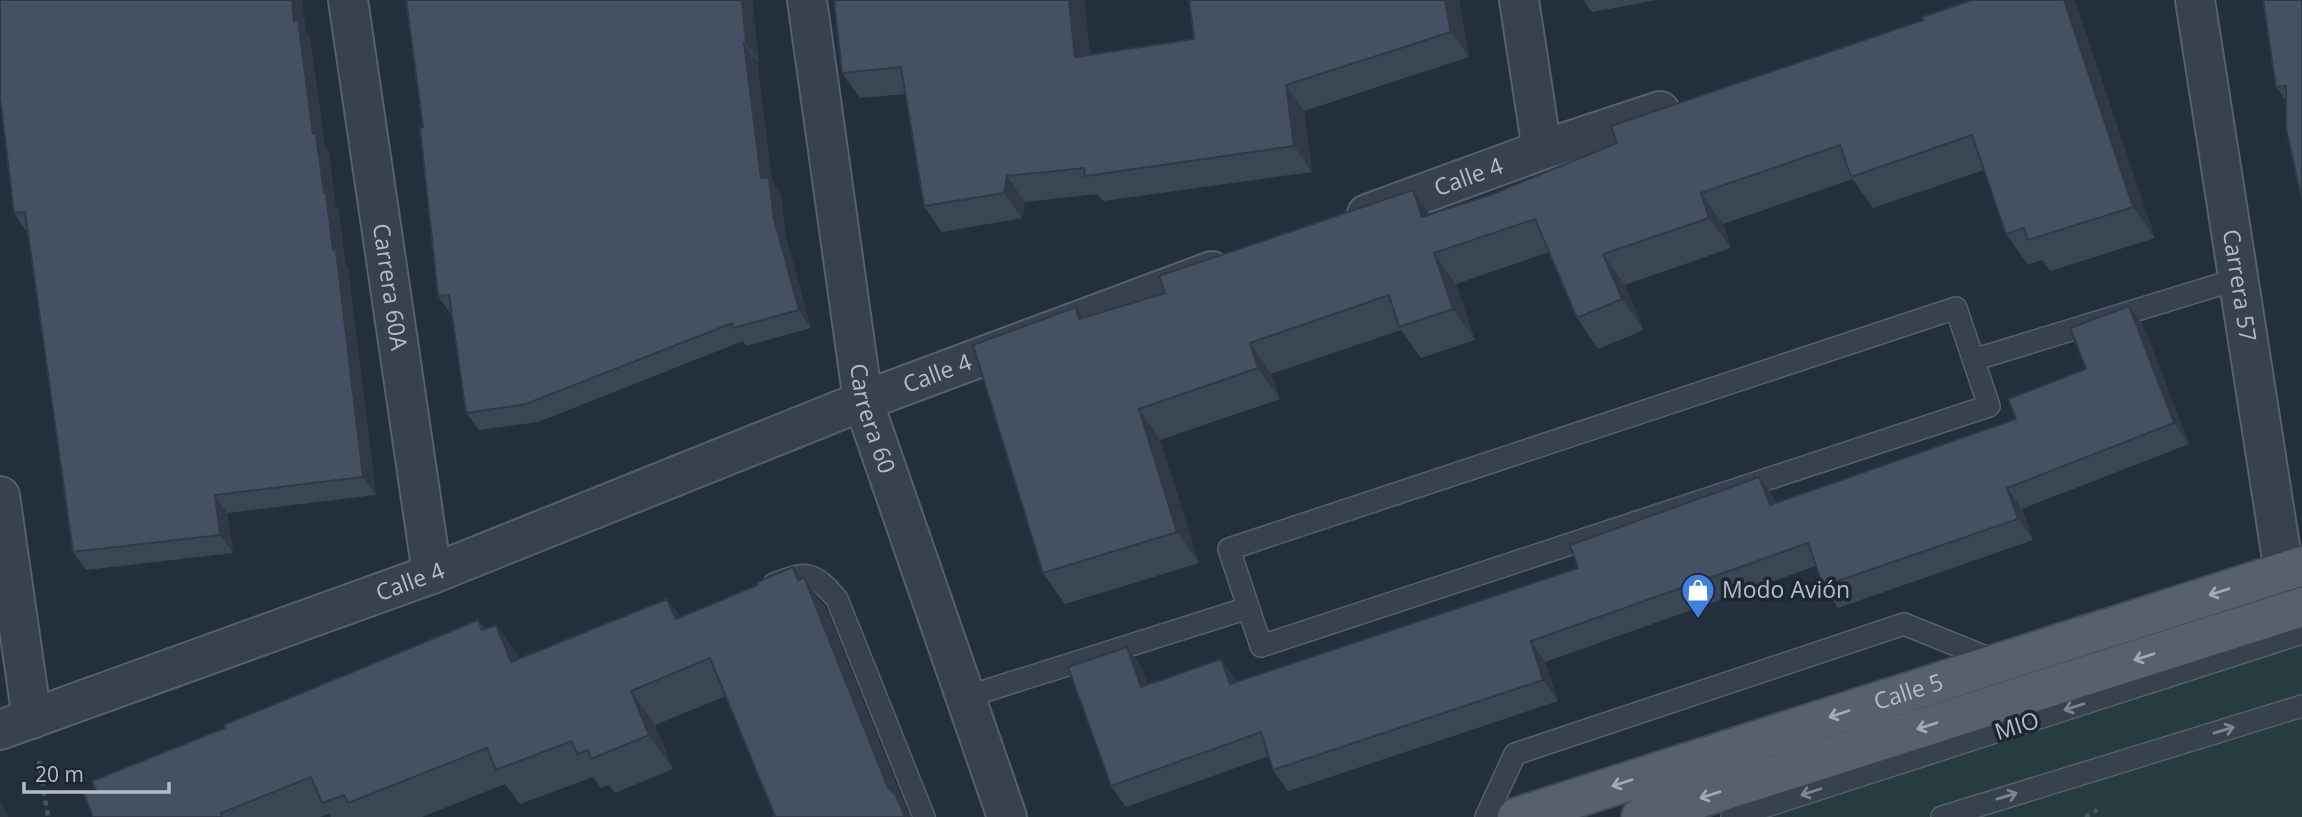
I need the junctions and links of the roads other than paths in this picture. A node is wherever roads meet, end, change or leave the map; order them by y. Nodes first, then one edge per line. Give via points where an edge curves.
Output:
1 (348, 0) edge
2 (807, 0) edge
3 (1519, 0) edge
4 (2195, 0) edge
5 (1686, 103) edge
6 (1542, 150) junction
7 (1333, 227) edge
8 (1242, 261) edge
9 (2238, 279) junction
10 (1973, 360) junction
11 (863, 401) junction
12 (0, 496) edge
13 (2293, 569) edge
14 (432, 574) junction
15 (750, 593) edge
16 (2302, 607) edge
17 (1248, 608) junction
18 (2302, 634) edge
19 (2000, 663) junction
20 (966, 697) junction
21 (2302, 706) edge
22 (16, 725) edge
23 (924, 817) edge
24 (1007, 817) edge
25 (1486, 817) edge
26 (1517, 817) edge
27 (1641, 817) edge
28 (1732, 817) edge
29 (1942, 817) edge

1 - 14 street, Carrera 60A
2 - 11 street, Carrera 60
3 - 6 street
4 - 9 street, Carrera 57
5 - 6 street, Calle 4
6 - 7 street, Calle 4
8 - 11 street, Calle 4
9 - 10 lane
9 - 13 street, Carrera 57
10 - 17 lane via 1989,405 1261,646
10 - 17 lane via 1956,308 1229,549
11 - 14 street, Calle 4
11 - 20 street, Carrera 60
12 - 22 street
13 -> 19 main road, Calle 5
14 - 22 street, Calle 4
15 - 23 lane via 800,574 821,580 837,599
16 -> 27 main road, Calle 5
17 - 20 lane
18 -> 28 lane, MIO
19 - 25 lane via 1904,624 1515,754
19 -> 26 main road, Calle 5
20 - 24 street, Carrera 60
29 -> 21 lane

